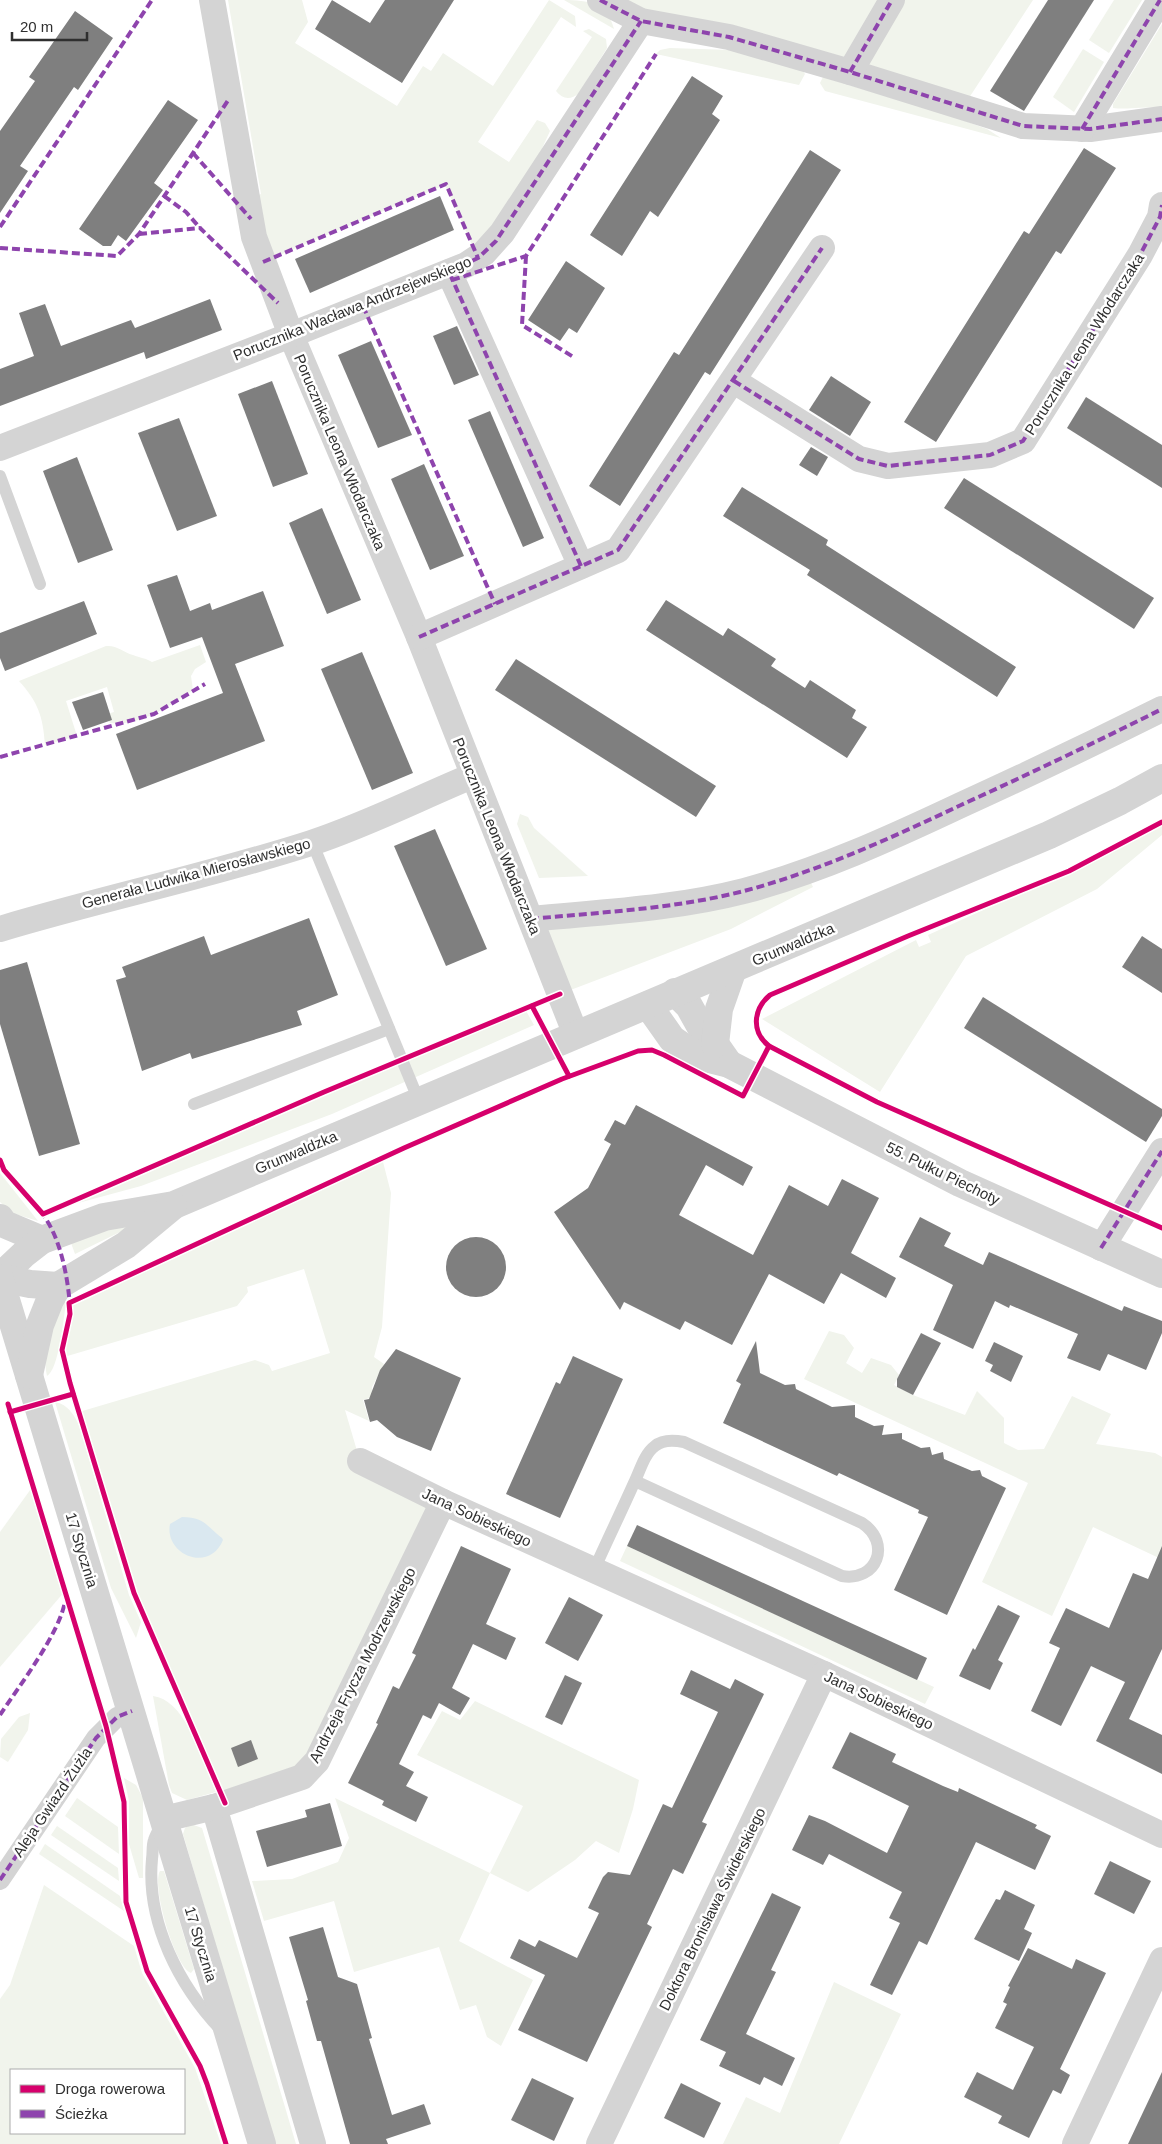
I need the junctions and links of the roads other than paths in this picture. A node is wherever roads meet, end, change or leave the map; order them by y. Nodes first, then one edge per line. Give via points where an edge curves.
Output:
1 (212, 0) edge
2 (600, 0) edge
3 (892, 0) edge
4 (1160, 0) edge
5 (640, 21) junction
6 (850, 72) junction
7 (1162, 119) edge
8 (1082, 129) junction
9 (1162, 205) edge
10 (822, 248) dead end
11 (449, 272) junction
12 (291, 335) junction
13 (734, 381) junction
14 (0, 448) edge
15 (0, 476) edge
16 (581, 566) junction
17 (40, 584) dead end
18 (418, 638) junction
19 (1162, 709) edge
20 (472, 776) junction
21 (1162, 778) edge
22 (312, 842) junction
23 (531, 919) junction
24 (0, 929) edge
25 (733, 969) junction
26 (676, 992) junction
27 (648, 1005) junction
28 (389, 1029) junction
29 (576, 1035) junction
30 (722, 1054) junction
31 (419, 1101) junction
32 (194, 1104) dead end
33 (1162, 1151) edge
34 (174, 1205) junction
35 (0, 1218) edge
36 (42, 1240) junction
37 (1101, 1248) junction
38 (1162, 1274) edge
39 (0, 1278) edge
40 (58, 1286) junction
41 (28, 1377) junction
42 (360, 1462) dead end
43 (635, 1481) junction
44 (443, 1502) junction
45 (594, 1570) junction
46 (824, 1674) junction
47 (132, 1711) junction
48 (214, 1807) junction
49 (164, 1819) junction
50 (1162, 1835) edge
51 (0, 1880) edge
52 (1162, 1960) edge
53 (262, 2144) edge
54 (313, 2144) edge
55 (599, 2144) edge
56 (1075, 2144) edge

1 - 12 street, Porucznika Leona Włodarczaka via 254,237
2 - 5 street
3 - 6 street
4 - 8 street
5 - 6 street via 729,37
5 - 11 street, Porucznika Wacława Andrzejewskiego via 496,241 472,261
6 - 8 street via 1023,126
7 - 8 street
9 - 13 street, Porucznika Leona Włodarczaka via 1160,217 1140,255 1024,442 990,455 888,466 859,459
10 - 13 street
11 - 12 street, Porucznika Wacława Andrzejewskiego
11 - 16 street
12 - 14 street, Porucznika Wacława Andrzejewskiego
12 - 18 street, Porucznika Leona Włodarczaka
13 - 16 street via 618,550
15 - 17 lane
16 - 18 street
18 - 20 street, Porucznika Leona Włodarczaka
19 - 23 street via 886,839 783,879 668,906
20 - 22 street, Generała Ludwika Mierosławskiego
20 - 23 street, Porucznika Leona Włodarczaka
21 - 25 street, Grunwaldzka via 1049,835
22 - 24 street, Generała Ludwika Mierosławskiego
22 - 28 lane
23 - 29 street, Porucznika Leona Włodarczaka
25 - 26 street, Grunwaldzka
25 - 30 street via 719,1009
26 - 27 street, Grunwaldzka
26 - 30 street, 55. Pułku Piechoty
27 - 29 street, Grunwaldzka
27 - 30 street, 55. Pułku Piechoty via 672,1039 697,1056
28 - 31 lane
28 - 32 lane
29 - 31 street, Grunwaldzka
30 - 37 street, 55. Pułku Piechoty via 960,1183
31 - 34 street, Grunwaldzka
33 - 37 street
34 - 36 street, Grunwaldzka via 104,1217
34 - 40 street, Grunwaldzka via 126,1245
35 - 36 street via 4,1224
36 - 39 street, Grunwaldzka
37 - 38 street, 55. Pułku Piechoty
39 - 40 street
39 - 41 street, 17 Stycznia
40 - 41 street via 40,1325
41 - 47 street, 17 Stycznia
42 - 44 street, Jana Sobieskiego
43 - 43 lane via 656,1444 684,1442 862,1523 875,1536 878,1554 874,1564 860,1576 842,1576
43 - 45 lane
44 - 45 street, Jana Sobieskiego
44 - 48 street, Andrzeja Frycza Modrzewskiego via 317,1761 302,1777
45 - 46 street, Jana Sobieskiego
46 - 50 street, Jana Sobieskiego
46 - 55 street, Doktora Bronisława Świderskiego
47 - 49 street, 17 Stycznia
47 - 51 street, Aleja Gwiazd Żużla via 117,1717 96,1738
48 - 49 street, Andrzeja Frycza Modrzewskiego
48 - 54 street
49 - 53 street, 17 Stycznia
52 - 56 street

